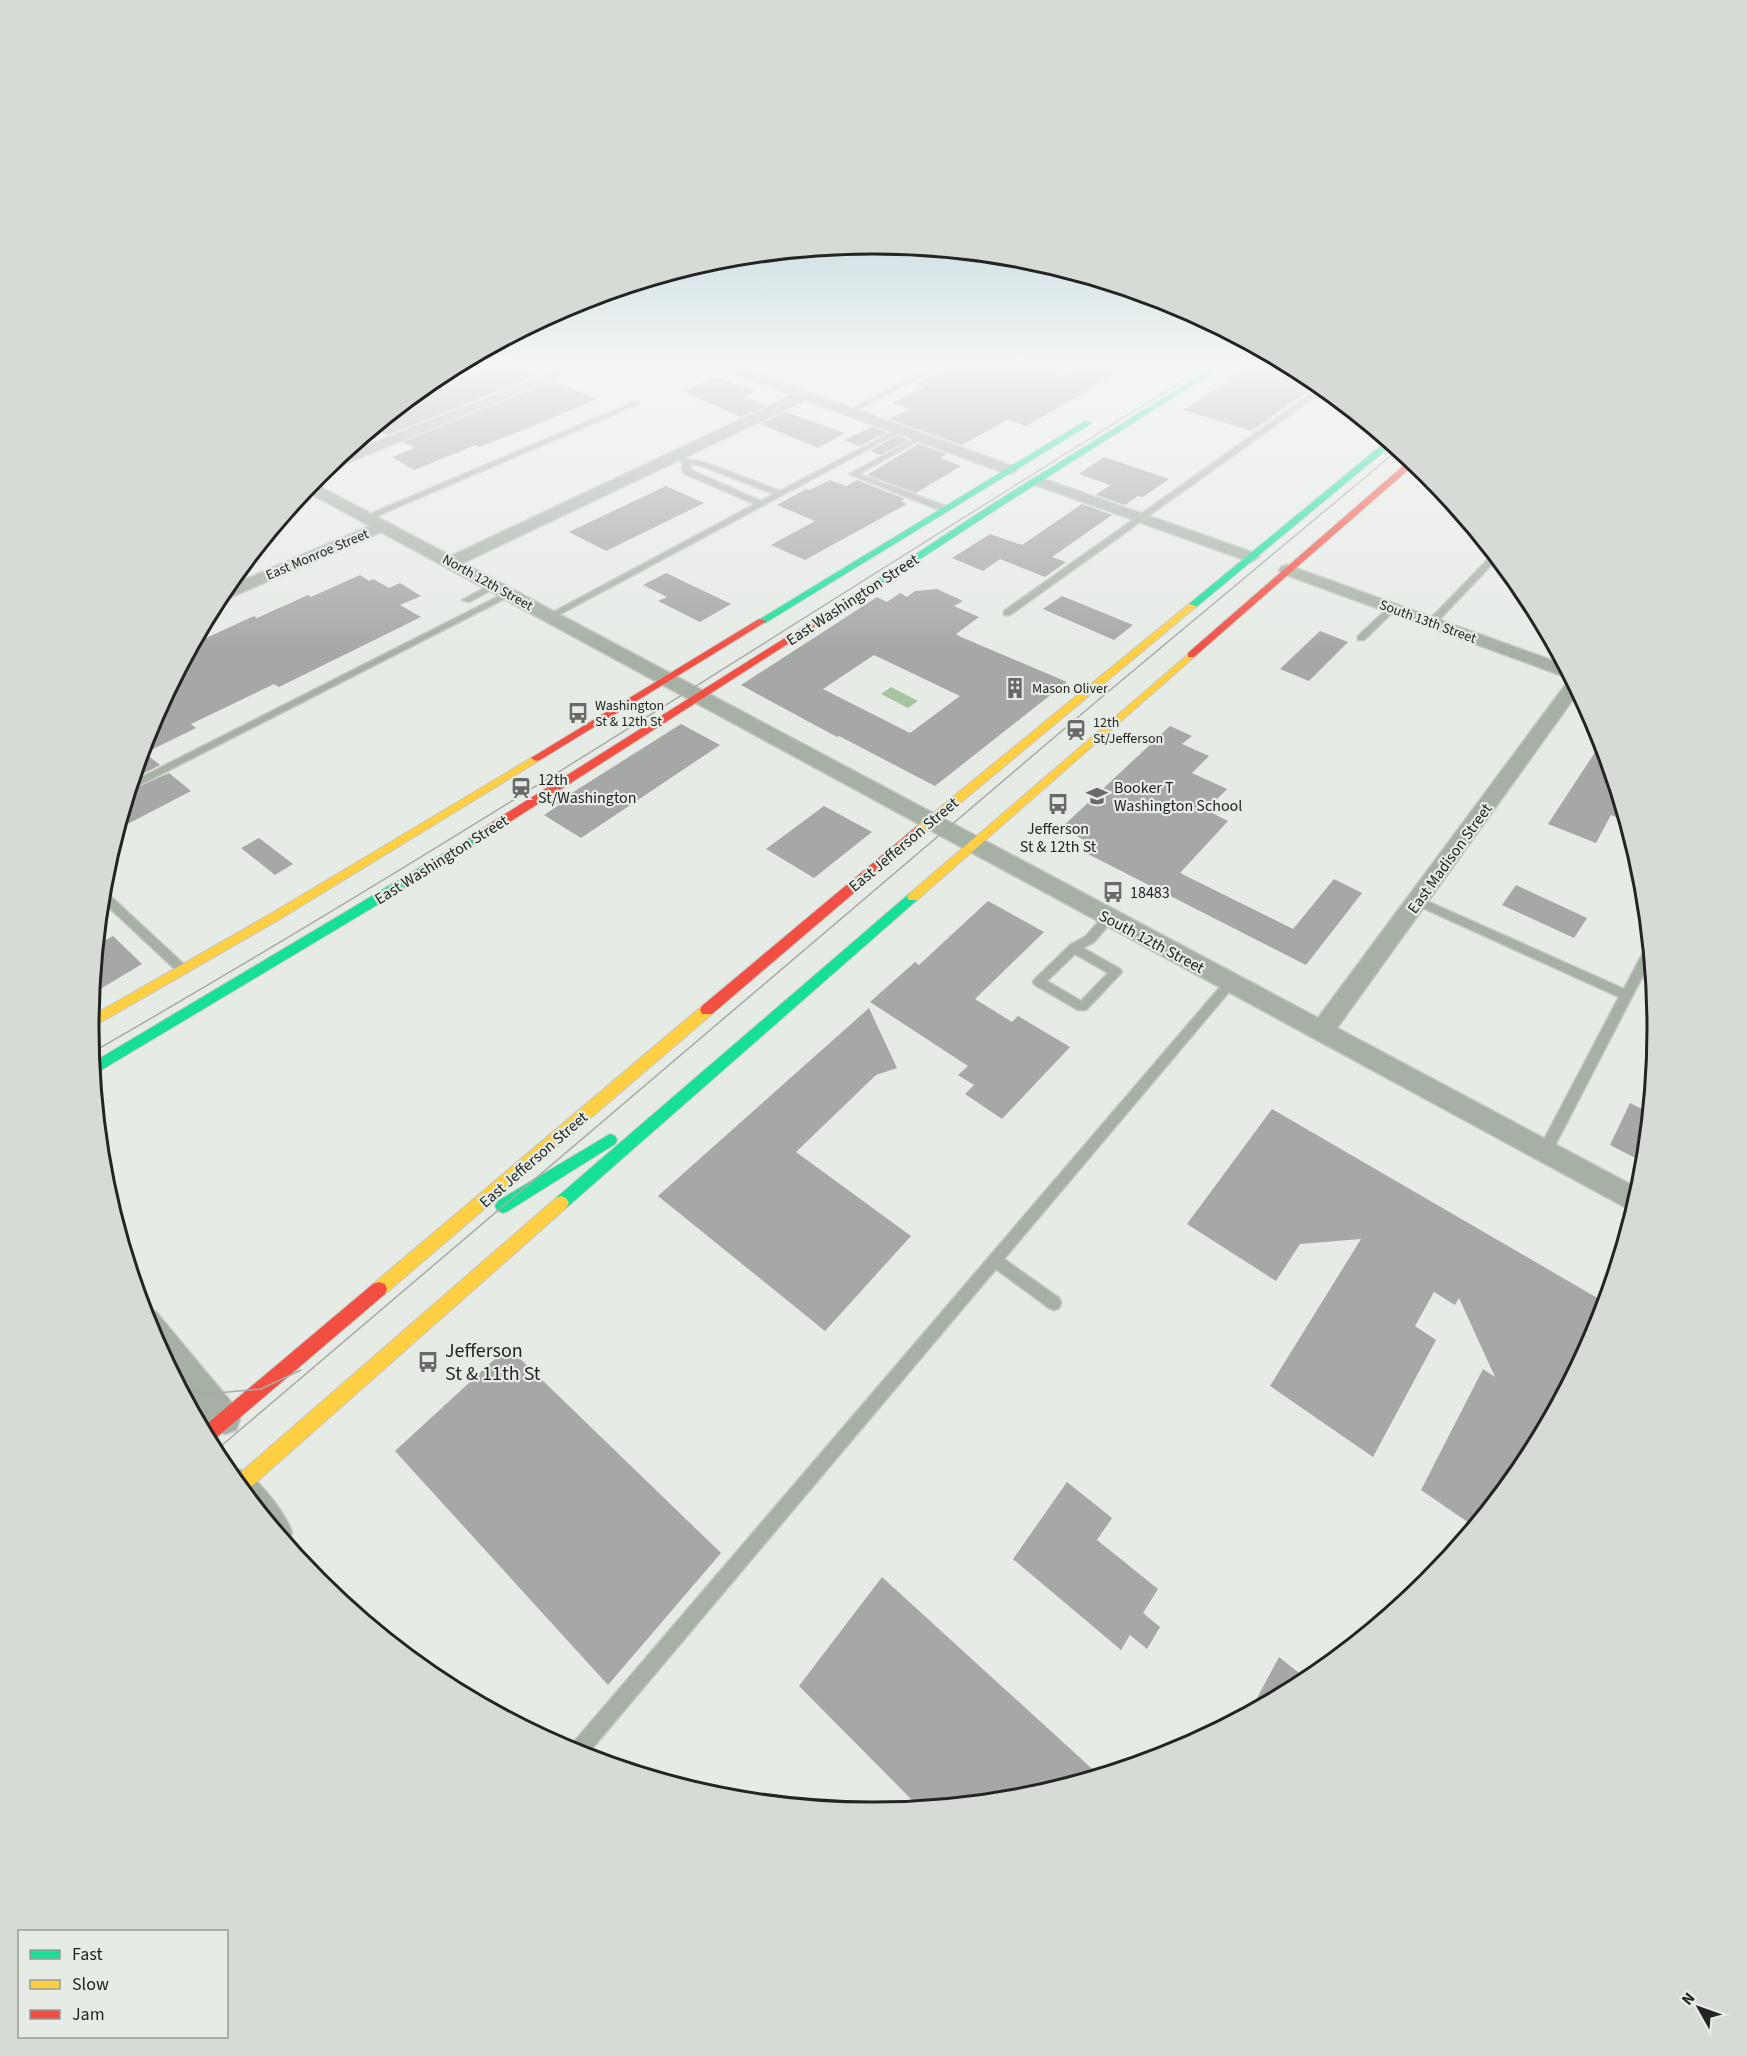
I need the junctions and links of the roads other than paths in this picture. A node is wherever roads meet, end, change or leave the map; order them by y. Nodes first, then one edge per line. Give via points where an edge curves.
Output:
1 (502, 460) edge
2 (678, 460) edge
3 (681, 460) edge
4 (685, 460) edge
5 (844, 460) edge
6 (879, 460) edge
7 (982, 460) edge
8 (1026, 460) edge
9 (1071, 460) edge
10 (1222, 460) edge
11 (1369, 460) edge
12 (1407, 467) edge
13 (1010, 470) junction
14 (1399, 475) junction
15 (1038, 481) junction
16 (316, 490) edge
17 (781, 494) junction
18 (762, 504) junction
19 (997, 505) junction
20 (945, 509) junction
21 (367, 517) junction
22 (1141, 518) junction
23 (1290, 525) junction
24 (382, 526) junction
25 (1251, 557) junction
26 (1491, 561) edge
27 (452, 562) junction
28 (1287, 570) junction
29 (834, 576) junction
30 (495, 586) junction
31 (236, 589) edge
32 (510, 594) junction
33 (466, 600) dead end
34 (1393, 608) junction
35 (1007, 613) dead end
36 (550, 616) junction
37 (1432, 622) junction
38 (1361, 638) dead end
39 (1559, 668) edge
40 (668, 679) junction
41 (1570, 690) edge
42 (701, 697) junction
43 (139, 782) edge
44 (929, 822) junction
45 (973, 845) junction
46 (1418, 901) junction
47 (110, 902) edge
48 (1108, 918) junction
49 (1074, 948) junction
50 (1644, 961) edge
51 (183, 970) junction
52 (1230, 983) junction
53 (1626, 995) junction
54 (99, 1018) edge
55 (1321, 1032) junction
56 (100, 1065) edge
57 (686, 1094) junction
58 (1545, 1152) junction
59 (1629, 1197) edge
60 (422, 1254) junction
61 (995, 1260) junction
62 (1054, 1303) dead end
63 (183, 1378) edge
64 (215, 1427) edge
65 (246, 1480) edge
66 (582, 1746) edge

1 - 21 lane
2 - 27 street
3 - 18 lane via 688,472
4 - 17 lane
5 - 17 lane
6 - 20 lane via 853,474
7 - 13 street
8 - 13 main road, East Washington Street
9 - 15 main road, East Washington Street
10 - 22 lane
11 - 23 main road, East Jefferson Street
12 - 14 main road, East Jefferson Street
13 - 20 main road, East Washington Street
14 - 23 main road
14 - 28 main road, East Jefferson Street
15 - 19 main road, East Washington Street
15 - 22 street
16 - 21 street, North 12th Street
17 - 18 lane
18 - 36 lane
19 - 29 main road, East Washington Street
19 - 42 main road, East Washington Street
20 - 29 main road, East Washington Street
21 - 24 street, North 12th Street
22 - 25 street
22 - 35 lane
23 - 25 main road, East Jefferson Street
24 - 27 street, North 12th Street
24 - 31 street, East Monroe Street
25 - 44 main road, East Jefferson Street
26 - 37 lane
27 - 30 street, North 12th Street
28 - 34 street, South 13th Street
28 - 45 main road, East Jefferson Street
29 - 40 main road, East Washington Street
30 - 32 street, North 12th Street
30 - 33 lane
32 - 36 street, North 12th Street
32 - 43 lane
34 - 37 street, South 13th Street
34 - 38 lane
36 - 40 street, North 12th Street
37 - 39 street, South 13th Street
40 - 42 street, South 12th Street
40 - 51 main road, East Washington Street
41 - 46 street, East Madison Street
42 - 44 street, South 12th Street
42 - 56 main road, East Washington Street via 368,905
44 - 45 street, South 12th Street
44 - 60 main road, East Jefferson Street
45 - 48 street, South 12th Street
45 - 57 main road, East Jefferson Street
46 - 53 lane
46 - 55 street, East Madison Street
47 - 51 lane
48 - 49 lane via 1090,939
48 - 52 street, South 12th Street
49 - 49 lane via 1040,982 1082,1007 1116,972
50 - 53 lane
51 - 54 main road, East Washington Street
52 - 55 street, South 12th Street
52 - 61 lane
53 - 58 lane
55 - 58 street, South 12th Street
57 - 60 main road, East Jefferson Street
57 - 65 main road, East Jefferson Street
58 - 59 street, South 12th Street
60 - 64 main road, East Jefferson Street
61 - 62 lane
61 - 66 lane
63 - 64 street

